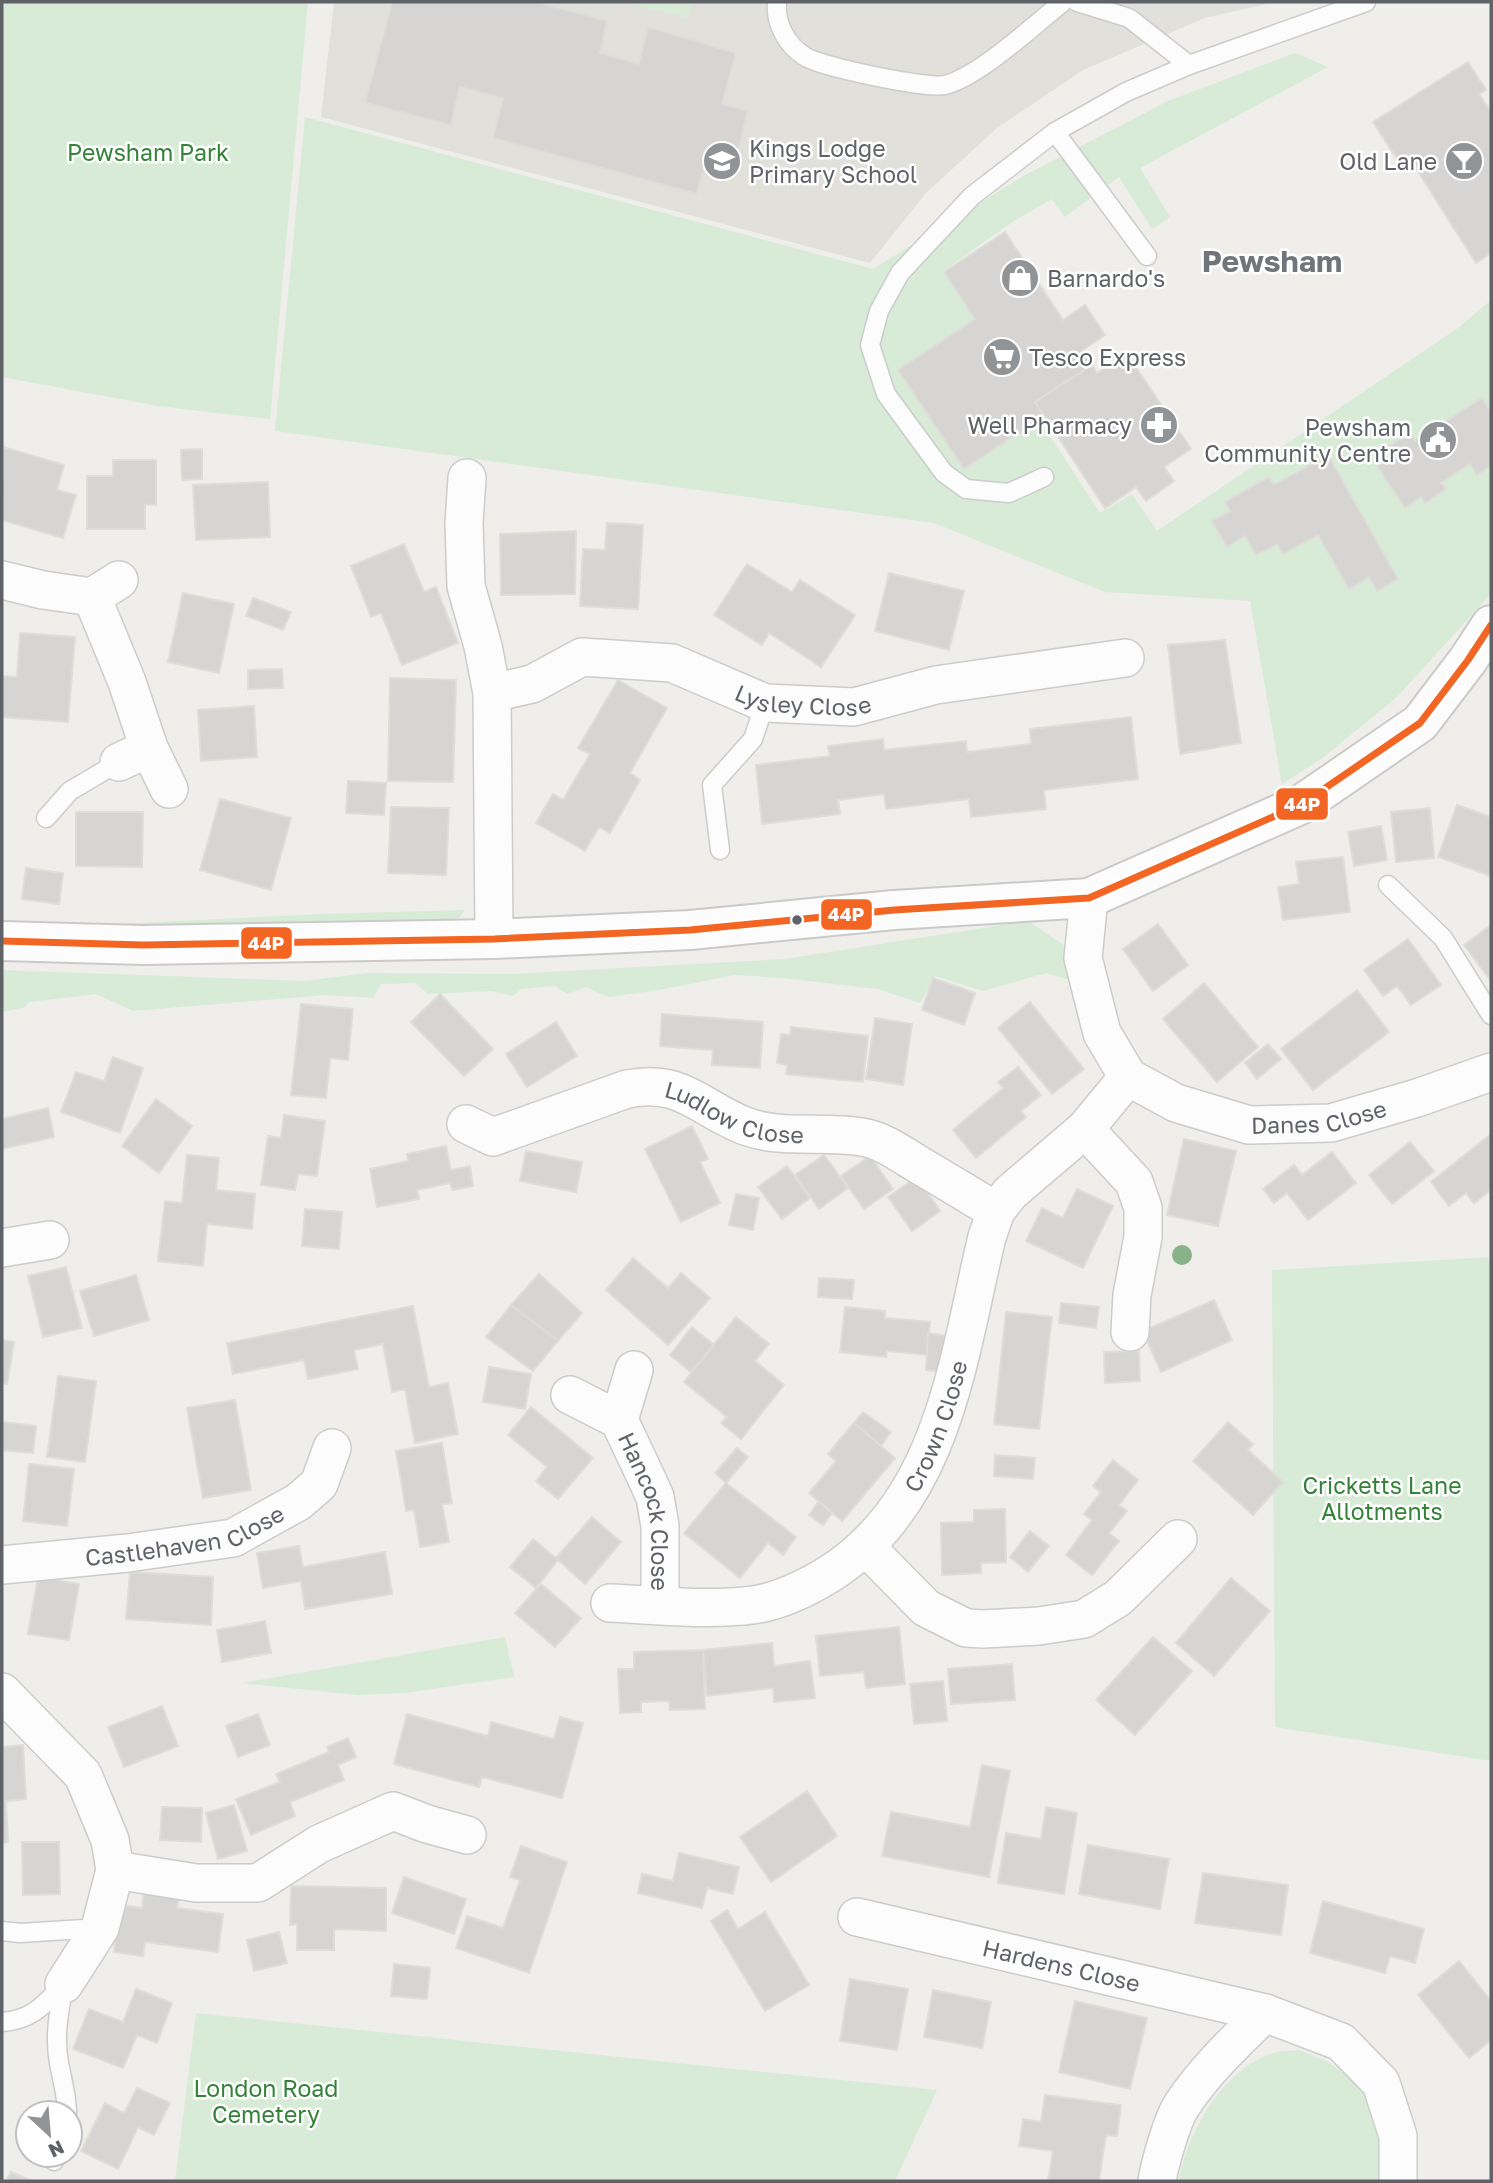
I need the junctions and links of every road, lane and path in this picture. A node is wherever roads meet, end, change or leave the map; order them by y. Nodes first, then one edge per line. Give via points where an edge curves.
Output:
1 (778, 2) edge
2 (1063, 2) edge
3 (1077, 2) edge
4 (1366, 2) edge
5 (1115, 7) edge
6 (1189, 65) junction
7 (1055, 132) junction
8 (1147, 256) dead end
9 (1044, 477) dead end
10 (467, 478) dead end
11 (2, 580) edge
12 (1491, 625) edge
13 (1125, 658) dead end
14 (492, 693) junction
15 (765, 703) junction
16 (134, 755) junction
17 (169, 789) dead end
18 (46, 818) dead end
19 (720, 850) dead end
20 (1388, 885) dead end
21 (1089, 898) junction
22 (494, 939) junction
23 (2, 942) edge
24 (1491, 1015) edge
25 (1491, 1072) edge
26 (1128, 1077) junction
27 (1085, 1129) junction
28 (483, 1140) dead end
29 (996, 1212) junction
30 (50, 1240) dead end
31 (2, 1248) edge
32 (1129, 1332) dead end
33 (634, 1370) dead end
34 (570, 1395) dead end
35 (619, 1420) junction
36 (332, 1448) dead end
37 (1178, 1539) dead end
38 (866, 1547) junction
39 (2, 1565) edge
40 (610, 1603) dead end
41 (660, 1605) junction
42 (2, 1692) edge
43 (467, 1835) dead end
44 (115, 1870) junction
45 (856, 1917) dead end
46 (100, 1928) junction
47 (2, 1931) edge
48 (64, 1984) junction
49 (1265, 2013) junction
50 (2, 2022) edge
51 (67, 2099) edge
52 (1157, 2181) edge
53 (1398, 2181) edge

1 - 2 lane via 780,31 804,56 836,68 944,85 981,67
3 - 5 lane
4 - 6 lane
5 - 6 lane
6 - 7 lane via 1126,92
7 - 8 lane
7 - 9 lane via 972,196 900,273 879,311 870,345 886,394 944,473 966,489 1009,493
10 - 14 street via 466,586
11 - 16 street via 43,590 105,589 127,682
12 - 21 street via 1420,723 1302,804
13 - 15 street, Lysley Close via 936,685 854,706
14 - 15 street, Lysley Close via 532,684 582,657 672,663
14 - 22 street
15 - 19 lane via 752,738 712,785
16 - 17 street
16 - 18 lane via 70,790
20 - 24 lane via 1443,938
21 - 22 street via 894,910 690,930
21 - 26 street via 1083,958 1102,1033
22 - 23 street via 143,946
25 - 26 street, Danes Close via 1331,1124 1249,1125 1176,1103
26 - 27 street, Crown Close
27 - 29 street, Crown Close via 1027,1177
27 - 32 street via 1134,1182 1143,1208
28 - 29 street, Ludlow Close via 627,1089 664,1087 683,1091 746,1126 770,1132 865,1137
29 - 38 street, Crown Close via 986,1237 942,1425 903,1502
30 - 31 street
33 - 35 street, Hancock Close
34 - 35 street, Hancock Close
35 - 41 street, Hancock Close via 655,1497 660,1526
36 - 39 street, Castlehaven Close via 319,1484 298,1502 233,1538
37 - 38 street via 1118,1598 1084,1619 983,1629 966,1628 926,1608
38 - 41 street, Crown Close via 811,1586 783,1598 727,1607
40 - 41 street, Crown Close
42 - 44 street via 83,1775 110,1840
43 - 44 street via 393,1811 319,1844 258,1883 196,1882
44 - 46 street
45 - 49 street, Hardens Close
46 - 47 lane
46 - 48 street
48 - 50 lane via 41,2008 19,2021
48 - 51 lane via 56,2024
49 - 52 street via 1225,2052 1181,2106
49 - 53 street, Hardens Close via 1341,2042 1381,2083 1398,2137

